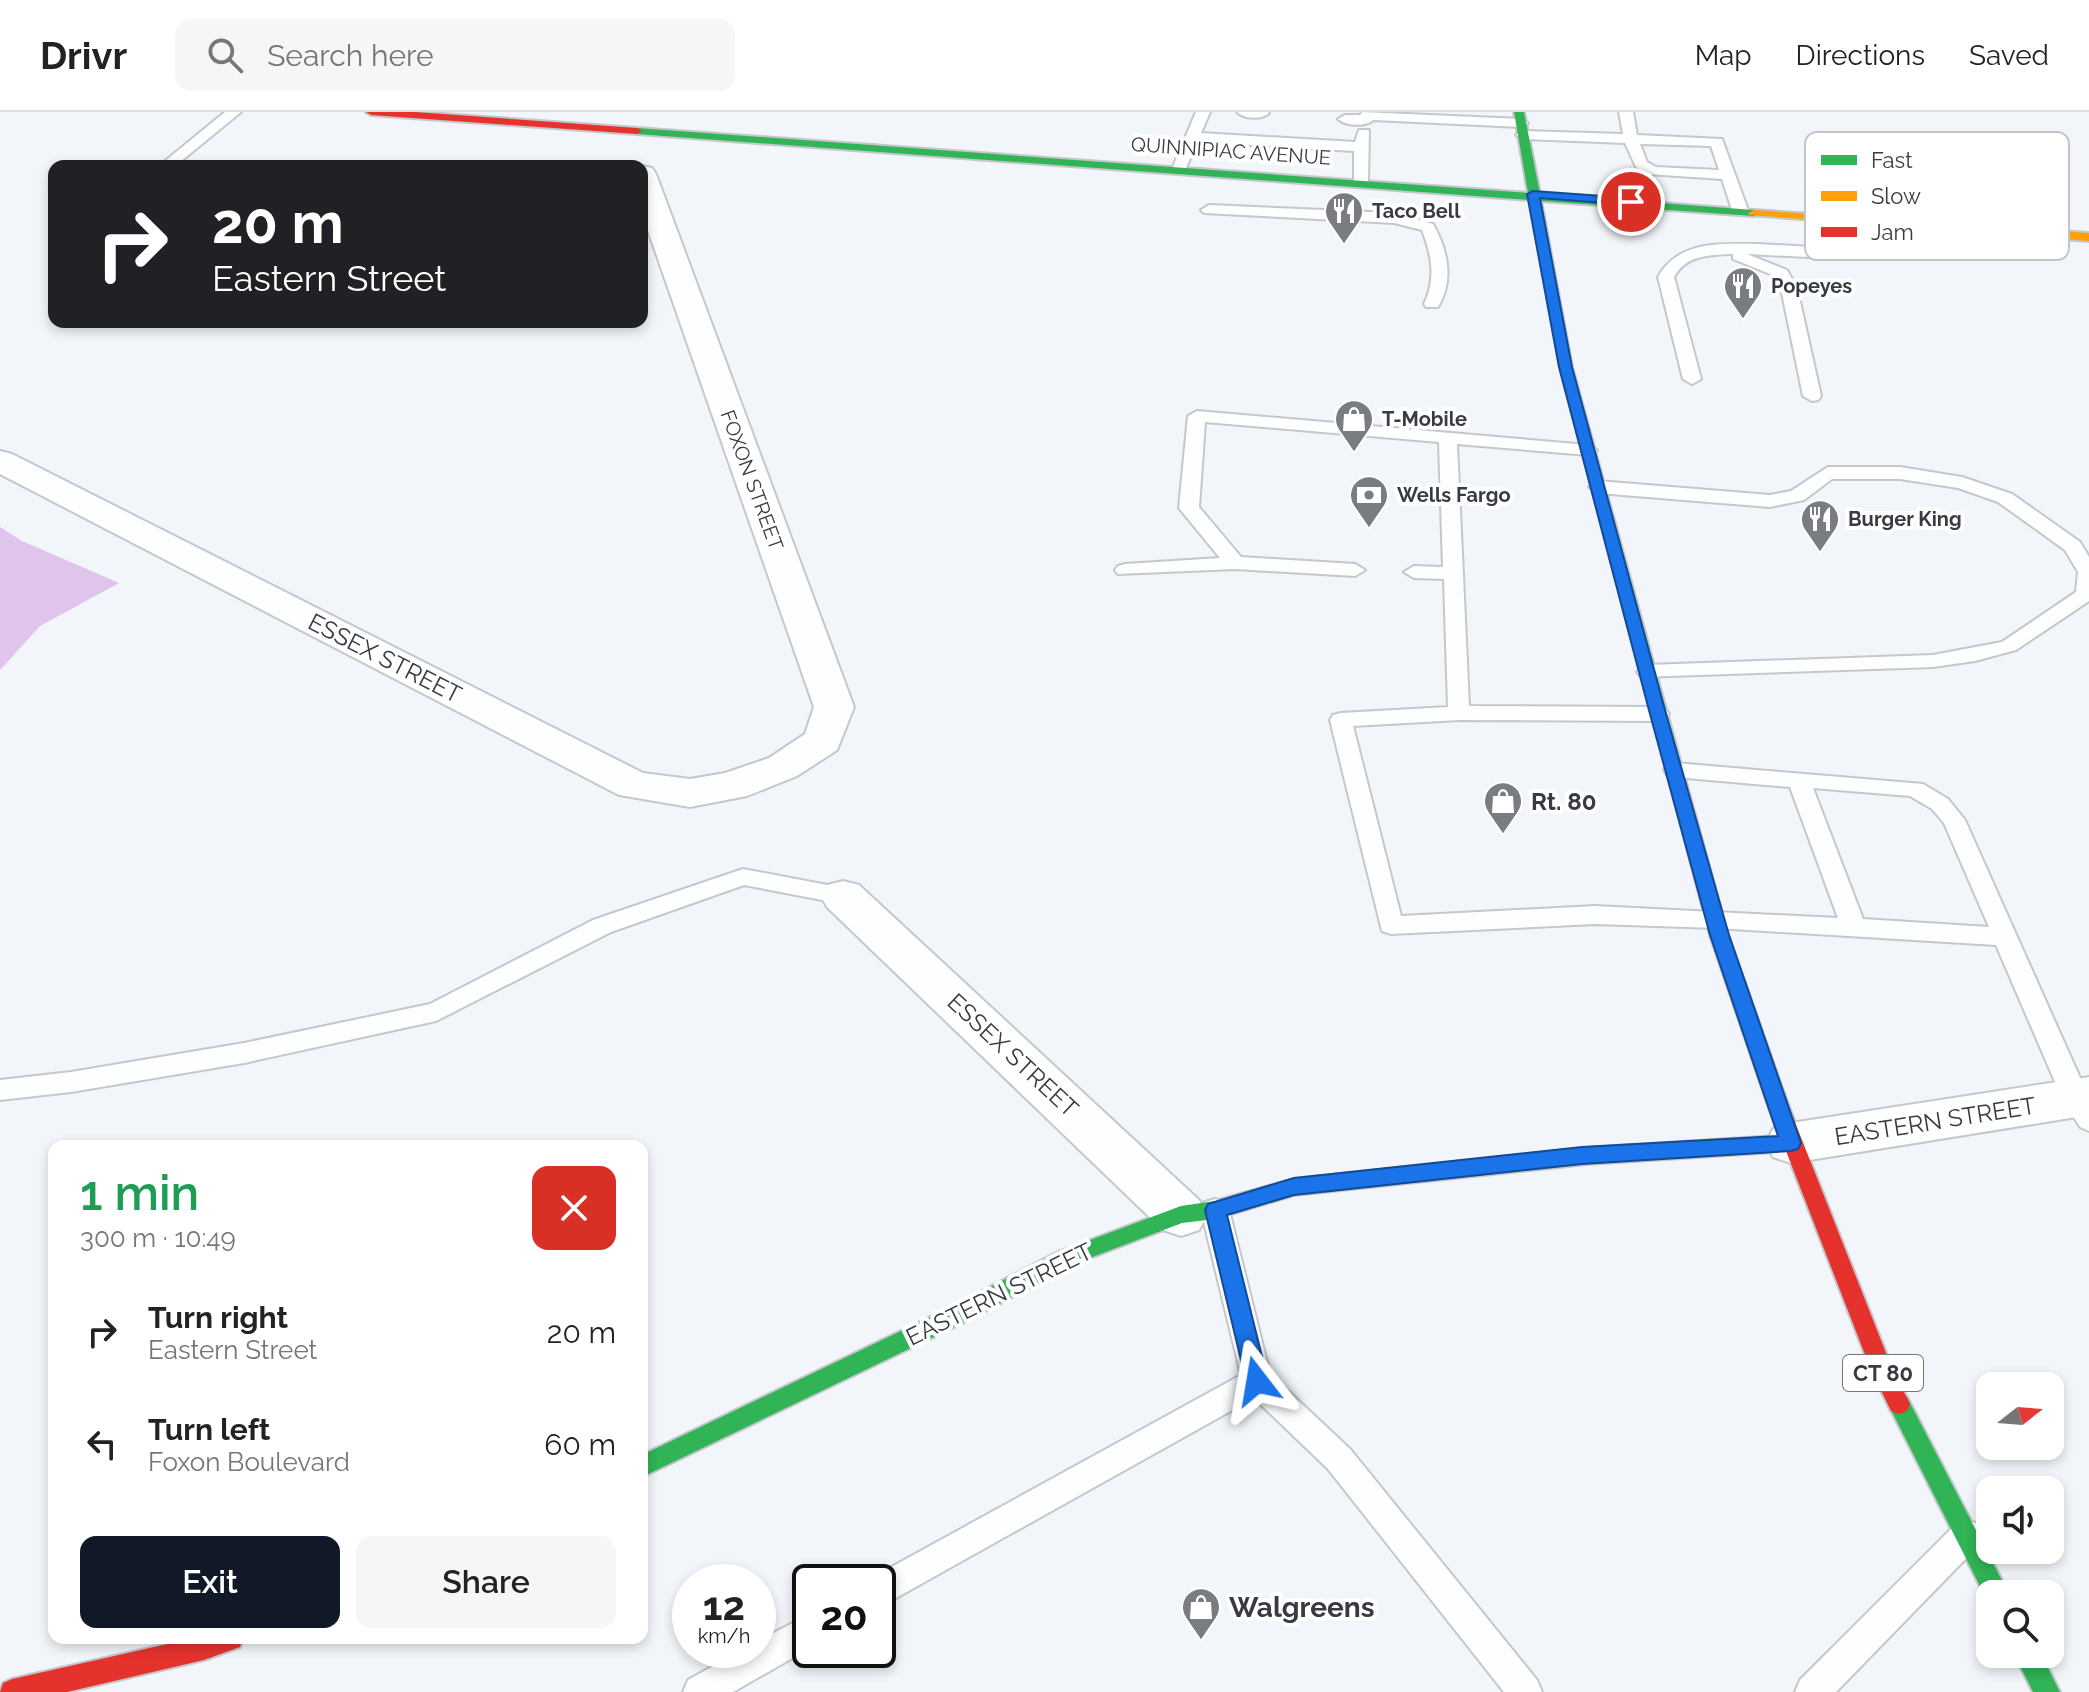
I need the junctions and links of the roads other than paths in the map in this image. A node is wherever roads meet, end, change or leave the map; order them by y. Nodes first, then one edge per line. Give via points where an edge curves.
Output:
1 (234, 112) edge
2 (371, 112) edge
3 (1244, 112) edge
4 (1626, 112) edge
5 (1261, 120) edge
6 (1521, 124) edge
7 (1198, 125) edge
8 (1344, 126) dead end
9 (1365, 126) edge
10 (662, 133) junction
11 (1631, 139) junction
12 (174, 160) edge
13 (646, 160) edge
14 (1179, 169) junction
15 (1728, 175) junction
16 (1361, 182) junction
17 (648, 191) edge
18 (1533, 194) junction
19 (1209, 210) dead end
20 (1740, 210) junction
21 (1805, 215) edge
22 (2069, 235) edge
23 (2089, 237) edge
24 (1720, 250) junction
25 (1805, 253) edge
26 (1432, 304) dead end
27 (1692, 379) dead end
28 (1812, 396) dead end
29 (1448, 438) junction
30 (1588, 450) junction
31 (0, 461) edge
32 (1598, 487) junction
33 (1235, 563) junction
34 (1125, 570) dead end
35 (1355, 570) dead end
36 (1414, 572) dead end
37 (1452, 573) junction
38 (1648, 672) junction
39 (1459, 713) junction
40 (1658, 714) junction
41 (783, 767) joint
42 (1675, 770) junction
43 (1799, 780) junction
44 (843, 896) joint
45 (1716, 919) junction
46 (1854, 928) junction
47 (2004, 937) junction
48 (0, 1090) edge
49 (2084, 1105) edge
50 (1791, 1143) junction
51 (1198, 1213) junction
52 (1257, 1381) junction
53 (648, 1463) edge
54 (1967, 1535) junction
55 (1990, 1580) edge
56 (896, 1582) edge
57 (792, 1640) edge
58 (215, 1644) edge
59 (2034, 1668) edge
60 (12, 1692) edge
61 (700, 1692) edge
62 (1525, 1692) edge
63 (1812, 1692) edge
64 (2047, 1692) edge

1 - 12 lane
2 - 10 main road, QUINNIPIAC AVENUE
3 - 5 lane
4 - 11 lane
5 - 7 lane
6 - 9 lane
6 - 11 lane
6 - 18 main road, CT 80
7 - 9 lane
7 - 14 lane
8 - 9 lane
9 - 16 lane
10 - 13 street
10 - 14 main road, QUINNIPIAC AVENUE
11 - 15 lane via 1641,164 1653,171
11 - 15 lane via 1657,134 1716,138
14 - 16 main road, QUINNIPIAC AVENUE
15 - 20 lane
16 - 18 main road, QUINNIPIAC AVENUE
17 - 41 street, FOXON STREET via 834,707 823,741
18 - 20 main road, QUINNIPIAC AVENUE
18 - 30 main road, CT 80 via 1566,367
19 - 26 lane via 1394,218 1428,227 1441,286
20 - 21 main road, QUINNIPIAC AVENUE
22 - 23 main road, QUINNIPIAC AVENUE
24 - 25 lane
24 - 27 lane via 1691,254 1675,262 1666,277
24 - 28 lane via 1781,273 1789,288
29 - 30 lane
29 - 33 lane via 1197,416 1189,508
29 - 37 lane
30 - 32 main road, CT 80
31 - 41 street, ESSEX STREET via 634,785 690,793 732,786
32 - 38 main road, CT 80
32 - 38 lane via 1770,501 1797,496 1828,473 1900,473 1962,483 2005,498 2073,546 2088,572 2086,594 2009,646 1975,655
33 - 34 lane
33 - 35 lane
36 - 37 lane
37 - 39 lane
38 - 40 main road, CT 80
39 - 40 lane
39 - 45 lane via 1341,720 1391,925 1595,915
40 - 42 main road, CT 80
42 - 43 lane
42 - 45 main road, CT 80
43 - 46 lane
43 - 47 lane via 1915,789 1940,804 1954,820
44 - 48 lane via 743,877 602,926 436,1012 244,1053
44 - 51 street, ESSEX STREET
45 - 46 lane
45 - 50 main road, CT 80
46 - 47 lane
47 - 49 lane
49 - 50 street, EASTERN STREET
50 - 51 main road, EASTERN STREET via 1582,1156 1294,1187
50 - 54 main road, CT 80 via 1882,1370
51 - 52 lane
51 - 53 main road, EASTERN STREET via 1066,1258
52 - 56 lane
52 - 62 lane via 1339,1459
54 - 55 main road, CT 80
54 - 63 lane
57 - 61 lane
58 - 60 main road
59 - 64 main road

